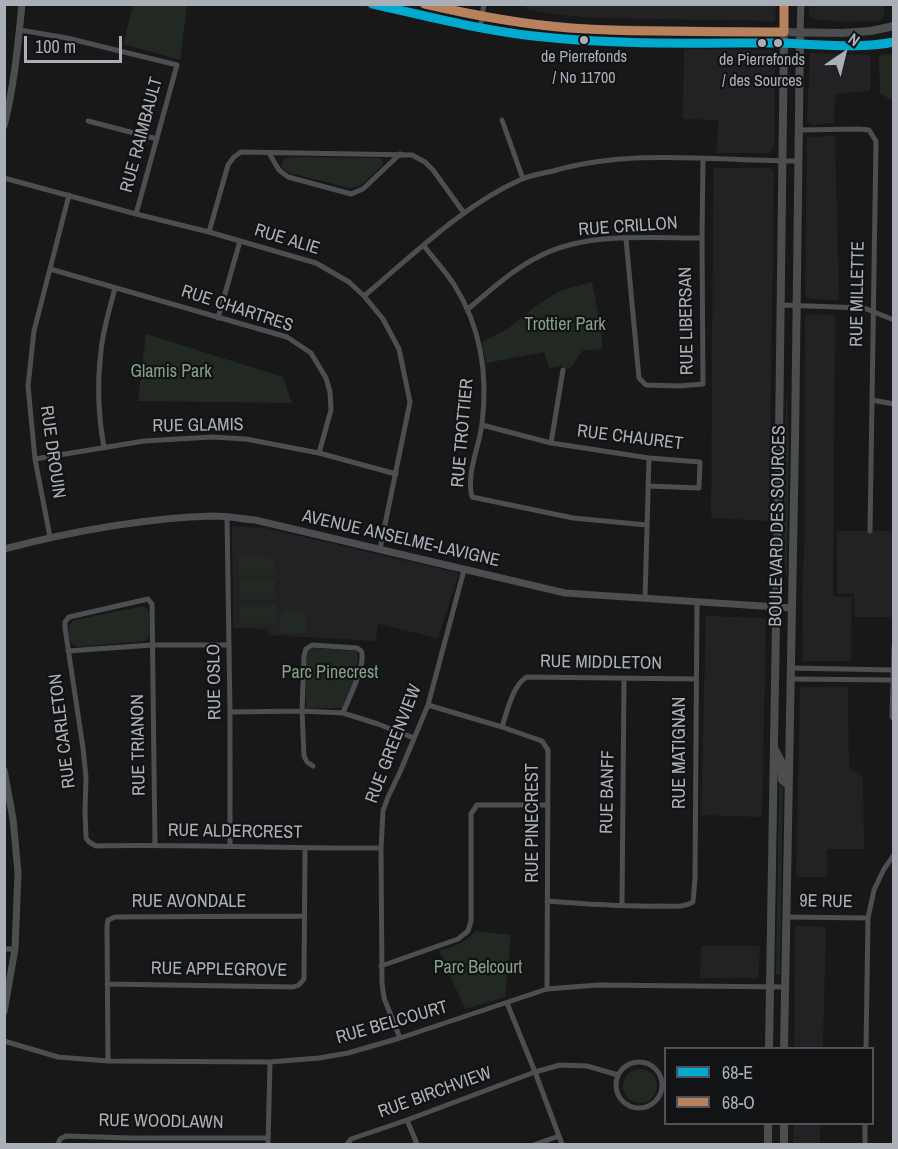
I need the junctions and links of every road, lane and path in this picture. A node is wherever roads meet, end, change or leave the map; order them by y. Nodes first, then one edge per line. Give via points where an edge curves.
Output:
1 (22, 4) edge
2 (371, 4) edge
3 (423, 4) edge
4 (484, 4) edge
5 (784, 4) edge
6 (801, 4) edge
7 (482, 16) junction
8 (894, 26) edge
9 (480, 28) junction
10 (20, 30) junction
11 (784, 32) junction
12 (800, 32) junction
13 (894, 42) edge
14 (784, 43) junction
15 (800, 44) junction
16 (502, 120) dead end
17 (88, 121) dead end
18 (4, 126) edge
19 (799, 130) junction
20 (157, 139) junction
21 (269, 153) junction
22 (400, 154) junction
23 (703, 159) junction
24 (783, 161) junction
25 (798, 161) junction
26 (4, 178) edge
27 (523, 179) junction
28 (69, 195) junction
29 (464, 213) junction
30 (136, 214) junction
31 (209, 232) junction
32 (702, 238) junction
33 (626, 239) junction
34 (240, 241) junction
35 (424, 246) junction
36 (50, 269) junction
37 (115, 288) junction
38 (364, 296) junction
39 (781, 306) junction
40 (796, 306) junction
41 (468, 309) junction
42 (873, 311) junction
43 (219, 318) junction
44 (894, 320) edge
45 (562, 370) dead end
46 (872, 400) junction
47 (894, 404) edge
48 (482, 425) junction
49 (551, 443) junction
50 (104, 448) junction
51 (319, 453) junction
52 (649, 458) junction
53 (35, 459) junction
54 (396, 474) junction
55 (648, 486) junction
56 (227, 517) junction
57 (647, 525) junction
58 (870, 531) dead end
59 (50, 537) junction
60 (4, 549) edge
61 (380, 549) junction
62 (464, 570) junction
63 (645, 598) junction
64 (697, 603) junction
65 (776, 608) junction
66 (792, 608) junction
67 (152, 645) junction
68 (229, 645) junction
69 (894, 646) edge
70 (68, 651) junction
71 (791, 668) junction
72 (892, 670) edge
73 (624, 679) junction
74 (791, 679) junction
75 (696, 680) junction
76 (892, 680) edge
77 (428, 705) junction
78 (303, 711) junction
79 (230, 712) junction
80 (343, 713) junction
81 (894, 719) edge
82 (502, 727) junction
83 (414, 738) junction
84 (774, 747) junction
85 (313, 766) dead end
86 (4, 770) edge
87 (788, 785) junction
88 (548, 805) junction
89 (89, 842) joint
90 (155, 845) junction
91 (230, 846) junction
92 (381, 848) junction
93 (305, 849) junction
94 (894, 855) edge
95 (547, 901) junction
96 (622, 906) junction
97 (304, 916) junction
98 (786, 917) junction
99 (868, 918) junction
100 (4, 949) edge
101 (15, 950) junction
102 (381, 966) junction
103 (108, 984) junction
104 (770, 987) junction
105 (785, 987) junction
106 (547, 990) junction
107 (507, 1003) junction
108 (4, 1012) edge
109 (400, 1038) junction
110 (4, 1041) edge
111 (769, 1047) edge
112 (784, 1047) edge
113 (866, 1047) edge
114 (108, 1061) junction
115 (270, 1062) junction
116 (535, 1072) junction
117 (618, 1075) junction
118 (407, 1120) junction
119 (768, 1125) edge
120 (784, 1125) edge
121 (866, 1125) edge
122 (559, 1136) junction
123 (129, 1141) edge
124 (268, 1141) edge
125 (58, 1144) edge
126 (347, 1144) edge
127 (417, 1144) edge
128 (536, 1144) edge
129 (562, 1144) edge
130 (768, 1144) edge
131 (784, 1144) edge
132 (865, 1144) edge

1 - 10 street
2 - 9 main road
3 - 7 main road
4 - 7 street
5 - 11 street, BOULEVARD DES SOURCES
6 - 12 street, BOULEVARD DES SOURCES
7 - 9 street
7 - 11 main road via 590,29
8 - 12 main road via 865,32
9 - 14 main road via 600,41
10 - 18 street
10 - 20 street, RUE RAIMBAULT via 177,65
11 - 12 main road
11 - 14 main road, BOULEVARD DES SOURCES
12 - 15 main road, BOULEVARD DES SOURCES
13 - 15 main road
14 - 15 main road
14 - 24 main road, BOULEVARD DES SOURCES
15 - 19 main road, BOULEVARD DES SOURCES
16 - 27 street
17 - 20 street
19 - 25 main road, BOULEVARD DES SOURCES
19 - 42 street, RUE MILLETTE via 869,130 876,141
20 - 30 street, RUE RAIMBAULT
21 - 22 street
21 - 22 street via 288,177 351,194 363,189
21 - 31 street via 241,152 234,157 228,165
22 - 29 street via 412,155 433,170
23 - 24 street
23 - 27 street via 605,160
23 - 32 street, RUE LIBERSAN
24 - 25 street
24 - 39 main road, BOULEVARD DES SOURCES
25 - 40 main road, BOULEVARD DES SOURCES
26 - 28 street, RUE ALIE
27 - 29 street
28 - 30 street, RUE ALIE
28 - 36 street, RUE DROUIN
29 - 35 street
30 - 31 street, RUE ALIE
31 - 34 street, RUE ALIE
32 - 33 street, RUE CRILLON
32 - 33 street, RUE LIBERSAN via 703,384 680,386 646,385 639,378
33 - 41 street, RUE CRILLON via 599,240 541,255 512,272
34 - 38 street, RUE ALIE via 316,263 349,282
34 - 43 street
35 - 38 street
35 - 41 street, RUE TROTTIER
36 - 37 street, RUE CHARTRES
36 - 53 street, RUE DROUIN via 34,331 28,386
37 - 43 street, RUE CHARTRES
37 - 50 street via 100,360 98,404
38 - 54 street, RUE ALIE via 383,319 399,349 410,402
39 - 40 street
39 - 65 main road, BOULEVARD DES SOURCES
40 - 42 street
40 - 66 main road, BOULEVARD DES SOURCES
41 - 48 street, RUE TROTTIER via 485,381
42 - 44 street
42 - 46 street, RUE MILLETTE
43 - 51 street, RUE CHARTRES via 287,337 311,353 330,392 331,410
45 - 49 street
46 - 47 street
46 - 58 street, RUE MILLETTE
48 - 49 street, RUE CHAURET
48 - 57 street, RUE TROTTIER via 469,486 472,497 573,518
49 - 52 street, RUE CHAURET
50 - 51 street, RUE GLAMIS via 212,437 246,439
50 - 53 street, RUE GLAMIS
51 - 54 street, RUE GLAMIS
52 - 55 street
52 - 55 street, RUE CHAURET via 700,462 699,488
53 - 59 street, RUE DROUIN
54 - 61 street, RUE ALIE
55 - 57 street
56 - 59 street, AVENUE ANSELME-LAVIGNE via 144,521
56 - 61 street, AVENUE ANSELME-LAVIGNE
56 - 68 street, RUE OSLO
57 - 63 street
59 - 60 street, AVENUE ANSELME-LAVIGNE
61 - 62 street, AVENUE ANSELME-LAVIGNE
62 - 63 street, AVENUE ANSELME-LAVIGNE via 565,593
62 - 77 street, RUE GREENVIEW
63 - 64 street, AVENUE ANSELME-LAVIGNE
64 - 65 street, AVENUE ANSELME-LAVIGNE
64 - 75 street, RUE MATIGNAN
65 - 66 street, AVENUE ANSELME-LAVIGNE
65 - 84 main road, BOULEVARD DES SOURCES
66 - 71 main road, BOULEVARD DES SOURCES
67 - 68 street, RUE CARLETON
67 - 70 street, RUE CARLETON
67 - 70 street, RUE CARLETON via 152,604 147,599 69,617 65,622
67 - 90 street, RUE TRIANON
68 - 79 street, RUE OSLO
69 - 72 street
70 - 89 street, RUE CARLETON via 84,748
71 - 72 street
71 - 74 main road, BOULEVARD DES SOURCES
72 - 76 street
73 - 75 street, RUE MIDDLETON
73 - 82 street, RUE MIDDLETON via 527,676 516,686
73 - 96 street, RUE BANFF
74 - 76 street
74 - 87 main road, BOULEVARD DES SOURCES
75 - 96 street, RUE MATIGNAN via 693,903
76 - 81 street
77 - 82 street, RUE PINECREST
77 - 83 street, RUE GREENVIEW
78 - 79 street
78 - 80 street
78 - 80 street via 306,649 312,645 357,648 362,654 362,665
78 - 85 street via 304,756
79 - 91 street, RUE OSLO
80 - 83 street
82 - 88 street, RUE PINECREST via 542,741 548,750
83 - 92 street, RUE GREENVIEW via 383,811
84 - 87 main road via 781,761 782,780
84 - 104 main road, BOULEVARD DES SOURCES
86 - 101 street via 18,873
87 - 98 main road, BOULEVARD DES SOURCES
88 - 95 street, RUE PINECREST
88 - 102 street via 477,805 471,814 468,931 458,939
89 - 90 street, RUE ALDERCREST via 96,846
90 - 91 street, RUE ALDERCREST
91 - 93 street, RUE ALDERCREST
92 - 93 street, RUE ALDERCREST
92 - 102 street, RUE GREENVIEW
93 - 97 street, RUE APPLEGROVE
94 - 99 street, 9E RUE via 874,890
95 - 96 street
95 - 106 street, RUE PINECREST
97 - 103 street, RUE AVONDALE via 115,917 108,920 107,927
97 - 103 street, RUE APPLEGROVE via 304,979 299,985
98 - 99 street, 9E RUE
98 - 105 main road, BOULEVARD DES SOURCES
99 - 113 street
100 - 101 street
101 - 108 street
102 - 109 street, RUE GREENVIEW via 384,999
103 - 114 street, RUE AVONDALE
104 - 105 street, RUE BELCOURT
104 - 106 street, RUE BELCOURT via 598,985
104 - 111 main road, BOULEVARD DES SOURCES
105 - 112 main road, BOULEVARD DES SOURCES
106 - 107 street, RUE BELCOURT
107 - 109 street, RUE BELCOURT
107 - 116 street
109 - 115 street, RUE BELCOURT via 348,1053
110 - 114 street, RUE BELCOURT via 58,1057
114 - 115 street, RUE BELCOURT
115 - 124 street
116 - 117 street, RUE BIRCHVIEW via 560,1065 587,1066
116 - 118 street, RUE BIRCHVIEW
116 - 122 street
117 - 117 street via 629,1064 650,1065 663,1082 660,1097 640,1109 625,1104 616,1090
118 - 126 street, RUE BIRCHVIEW via 351,1139
118 - 127 street
119 - 130 main road
120 - 131 main road
121 - 132 street
122 - 128 street
122 - 129 street
123 - 124 street, RUE WOODLAWN
123 - 125 street, RUE WOODLAWN via 66,1136

